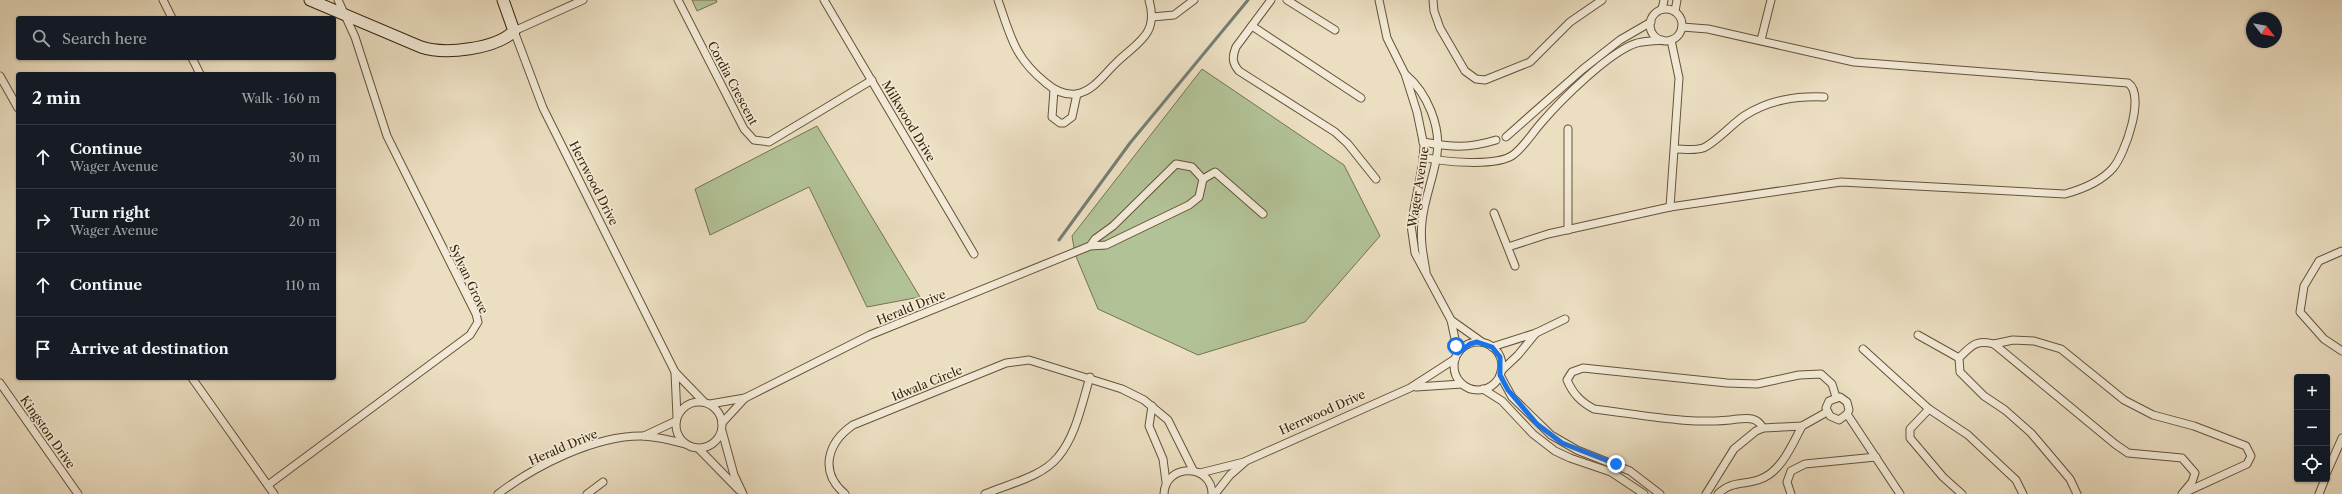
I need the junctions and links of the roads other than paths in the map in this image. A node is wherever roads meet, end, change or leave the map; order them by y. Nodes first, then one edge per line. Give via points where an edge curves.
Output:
1 (163, 0) edge
2 (310, 0) edge
3 (338, 0) edge
4 (503, 0) edge
5 (583, 0) edge
6 (678, 0) edge
7 (824, 0) edge
8 (998, 0) edge
9 (1149, 0) edge
10 (1194, 0) edge
11 (1271, 0) edge
12 (1288, 0) edge
13 (1379, 0) edge
14 (1433, 0) edge
15 (1602, 0) edge
16 (1664, 0) edge
17 (1677, 0) edge
18 (1771, 0) edge
19 (1662, 9) junction
20 (1675, 11) junction
21 (346, 15) junction
22 (171, 16) edge
23 (1152, 17) junction
24 (1651, 22) junction
25 (1252, 26) junction
26 (1682, 27) junction
27 (1335, 30) dead end
28 (514, 31) junction
29 (1662, 40) junction
30 (1671, 40) junction
31 (1761, 40) junction
32 (193, 60) edge
33 (199, 72) edge
34 (1405, 74) junction
35 (0, 76) edge
36 (872, 80) junction
37 (1054, 90) junction
38 (1077, 94) junction
39 (1824, 97) dead end
40 (1361, 98) dead end
41 (16, 104) edge
42 (1568, 129) dead end
43 (1506, 136) dead end
44 (1496, 140) dead end
45 (1423, 142) junction
46 (1437, 144) junction
47 (1675, 149) junction
48 (1423, 157) junction
49 (1436, 161) junction
50 (1204, 179) junction
51 (1376, 179) dead end
52 (1670, 207) junction
53 (1494, 213) dead end
54 (1263, 214) dead end
55 (1568, 230) junction
56 (1090, 246) junction
57 (1508, 247) junction
58 (2342, 251) edge
59 (974, 254) dead end
60 (1516, 266) dead end
61 (1427, 274) junction
62 (1565, 318) dead end
63 (1451, 320) junction
64 (1536, 333) junction
65 (1918, 335) dead end
66 (1485, 343) junction
67 (1994, 344) junction
68 (1492, 347) junction
69 (1863, 348) dead end
70 (2342, 352) edge
71 (1456, 356) junction
72 (1959, 358) junction
73 (675, 372) junction
74 (1501, 373) junction
75 (1090, 377) junction
76 (193, 380) edge
77 (0, 383) edge
78 (1462, 384) junction
79 (1410, 388) junction
80 (1483, 389) junction
81 (1836, 397) junction
82 (745, 398) junction
83 (707, 403) junction
84 (1152, 406) junction
85 (1929, 409) junction
86 (1827, 412) junction
87 (1847, 414) junction
88 (677, 419) junction
89 (722, 423) junction
90 (1802, 426) junction
91 (1763, 428) junction
92 (722, 431) junction
93 (642, 436) junction
94 (2342, 438) edge
95 (685, 444) junction
96 (699, 448) junction
97 (1876, 457) junction
98 (1246, 461) junction
99 (2330, 465) edge
100 (1196, 471) junction
101 (603, 482) dead end
102 (2324, 482) edge
103 (268, 485) junction
104 (1165, 488) edge
105 (2184, 493) edge
106 (78, 494) edge
107 (274, 494) edge
108 (498, 494) edge
109 (587, 494) edge
110 (743, 494) edge
111 (845, 494) edge
112 (985, 494) edge
113 (1157, 494) edge
114 (1212, 494) edge
115 (1215, 494) edge
116 (1644, 494) edge
117 (1660, 494) edge
118 (1706, 494) edge
119 (1718, 494) edge
120 (1791, 494) edge
121 (1900, 494) edge
122 (1962, 494) edge
123 (2023, 494) edge
124 (2077, 494) edge
125 (2319, 494) edge

1 - 22 street
2 - 21 street
3 - 21 street, Sylvan Grove
4 - 28 street, Herrwood Drive
5 - 28 street
6 - 36 street, Cordia Crescent via 744,129 754,140 769,142
7 - 36 street, Milkwood Drive
8 - 37 street via 1019,57
9 - 23 street
10 - 23 street via 1174,15
11 - 25 street
12 - 27 street
13 - 34 street, Wager Avenue via 1387,38
14 - 15 street via 1440,28 1465,70 1476,79 1485,80 1530,62 1570,22
16 - 19 street
17 - 20 street
18 - 31 street
19 - 20 street
19 - 24 street via 1655,14
20 - 26 street via 1681,18
21 - 28 street via 421,47 438,51 492,44 504,40
21 - 103 street, Sylvan Grove via 387,136 478,322 470,335
23 - 38 street via 1143,40 1116,62 1099,82
24 - 29 street via 1652,31
24 - 43 street via 1620,40 1583,69
25 - 40 street
25 - 51 street via 1234,54 1236,66 1334,132 1348,144
26 - 30 street via 1678,35
26 - 31 street via 1708,29
28 - 73 street, Herrwood Drive via 542,108
29 - 30 street
29 - 49 street via 1637,43 1588,76 1513,155 1497,160
30 - 47 street via 1679,78
31 - 52 street via 1854,62 2128,83 2136,96 2129,138 2121,157 2108,173 2090,186 2065,194 1841,182
32 - 33 street
34 - 45 street, Wager Avenue via 1418,112
34 - 46 street, Wager Avenue via 1419,88 1427,101
35 - 41 street
36 - 59 street, Milkwood Drive
37 - 38 street
37 - 38 street via 1052,117 1060,123 1072,117
39 - 47 street via 1800,96 1775,102 1727,127 1707,146 1694,150
42 - 55 street
44 - 46 street via 1480,145 1450,148
45 - 46 street
45 - 48 street, Wager Avenue
46 - 49 street, Wager Avenue
47 - 52 street
48 - 49 street
48 - 61 street, Wager Avenue via 1410,225 1415,253
49 - 61 street, Wager Avenue via 1422,221 1422,249
50 - 54 street via 1214,172
50 - 56 street, Herald Drive via 1199,196 1189,205 1106,244
50 - 56 street, Herald Drive via 1192,167 1176,164
52 - 55 street
53 - 57 street
55 - 57 street
56 - 82 street, Herald Drive via 870,335
57 - 60 street
58 - 70 street via 2319,261 2304,286 2300,312 2324,339
61 - 63 street
62 - 64 street
63 - 66 street
63 - 71 street
64 - 68 street
64 - 74 street
65 - 72 street
66 - 68 street
66 - 71 street via 1470,344
67 - 72 street via 1984,341 1972,345
67 - 105 street via 2128,453 2182,458 2194,473 2192,482
67 - 105 street via 2013,340 2034,341 2061,349 2124,400 2153,415 2194,426 2246,446 2251,456 2247,464
68 - 74 street via 1500,357
69 - 85 street
71 - 78 street via 1455,373
71 - 79 street
72 - 124 street via 1960,372 1984,396 2031,433 2070,479
73 - 83 street, Herrwood Drive
73 - 88 street, Herrwood Drive
74 - 80 street via 1496,382
74 - 117 street via 1512,397 1551,435 1577,450 1630,471
75 - 84 street, Idwala Circle via 1122,389
75 - 111 street, Idwala Circle via 1043,363 1018,360 994,367 853,425 837,439 830,457 832,478
75 - 112 street via 1071,435 1058,458 1039,471
76 - 103 street
77 - 106 street, Kingston Drive
78 - 79 street
78 - 80 street via 1476,390
79 - 98 street, Herrwood Drive
80 - 116 street via 1505,403 1533,434 1556,451 1611,472
81 - 86 street via 1829,401
81 - 87 street via 1844,398 1847,402
81 - 91 street via 1832,384 1820,374 1799,375 1757,384 1583,368 1572,372 1567,380 1581,402 1594,409 1712,421 1752,418 1759,421
82 - 83 street, Herald Drive
82 - 89 street, Herald Drive
83 - 88 street via 698,402 685,406
83 - 89 street via 716,409
84 - 100 street, Idwala Circle via 1168,420
84 - 104 street via 1150,426 1163,459
85 - 122 street via 1910,429 1910,438 1943,478
85 - 123 street via 1968,435 2016,480
86 - 87 street via 1834,419 1844,418
86 - 90 street
87 - 97 street
88 - 93 street, Herald Drive
88 - 95 street via 677,433
89 - 92 street
90 - 91 street
90 - 119 street via 1786,456 1774,469 1759,480 1727,485
91 - 118 street via 1734,449
92 - 96 street via 713,444
92 - 110 street via 734,475
93 - 95 street, Herald Drive
93 - 108 street, Herald Drive via 596,443 537,469
94 - 99 street
95 - 96 street
96 - 110 street
97 - 120 street via 1805,464 1791,471 1787,482
97 - 121 street
98 - 100 street, Herrwood Drive
98 - 115 street, Herrwood Drive via 1230,475
100 - 104 street, Herrwood Drive via 1178,472
100 - 114 street, Idwala Circle via 1210,484
101 - 109 street
102 - 125 street
103 - 107 street
104 - 113 street

